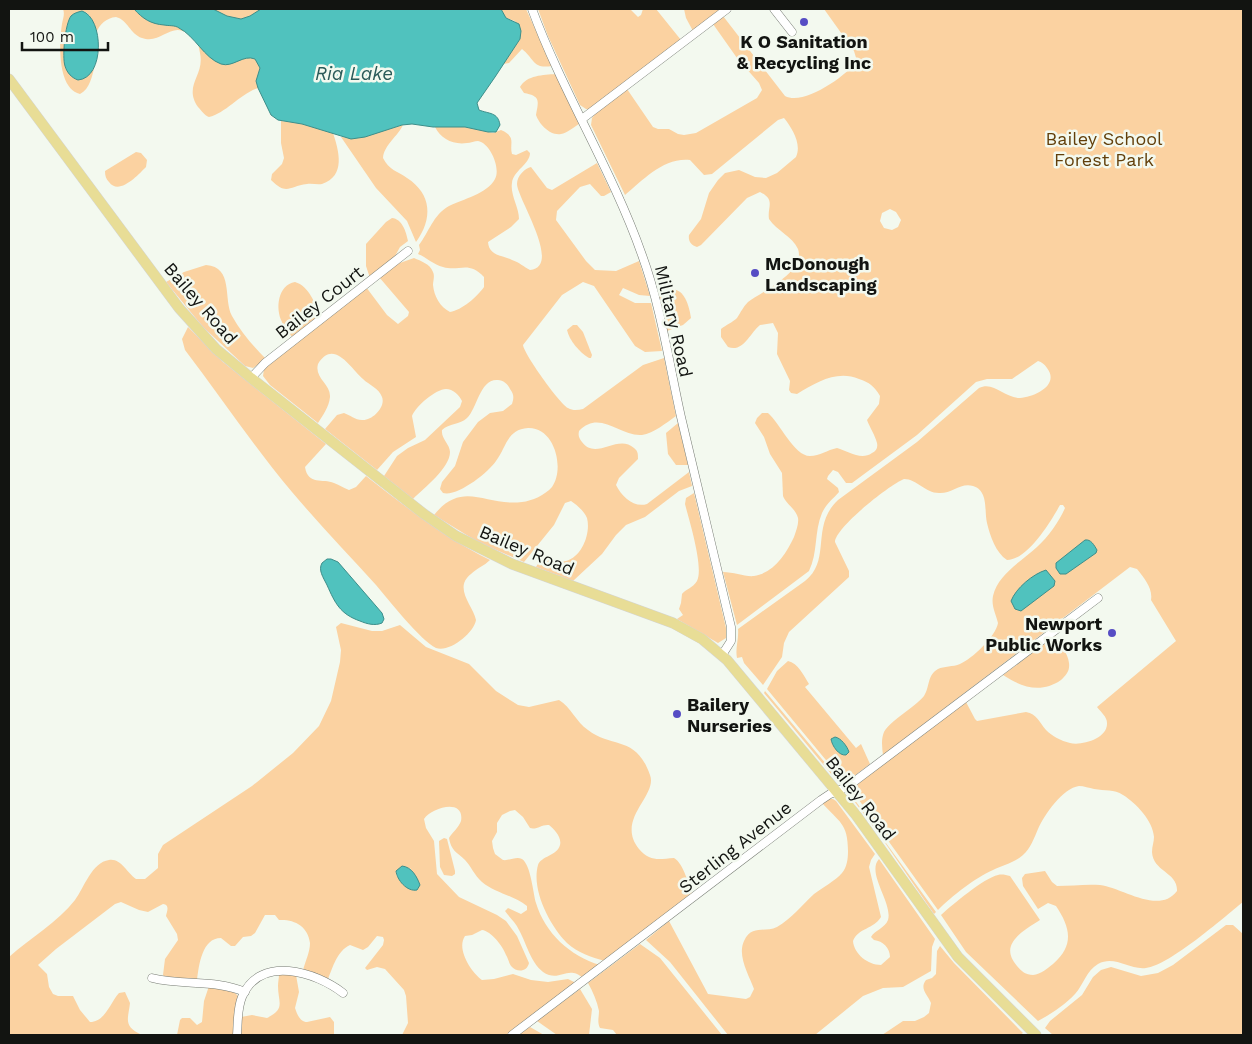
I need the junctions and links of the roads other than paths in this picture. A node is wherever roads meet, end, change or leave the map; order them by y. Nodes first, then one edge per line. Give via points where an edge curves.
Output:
1 (532, 9) edge
2 (727, 9) edge
3 (774, 9) edge
4 (792, 32) dead end
5 (9, 79) edge
6 (582, 119) junction
7 (408, 250) dead end
8 (251, 378) junction
9 (1098, 598) dead end
10 (722, 655) junction
11 (837, 791) junction
12 (152, 978) dead end
13 (245, 992) junction
14 (343, 993) dead end
15 (237, 1035) edge
16 (512, 1035) edge
17 (1036, 1035) edge

1 - 6 street, Military Road
2 - 6 street
3 - 4 street
5 - 8 main road, Bailey Road via 179,308 212,344
6 - 10 street, Military Road via 634,233 652,286 731,627 731,641
7 - 8 street, Bailey Court via 264,364
8 - 10 main road, Bailey Road via 426,515 462,539 528,570 673,623
9 - 11 street, Sterling Avenue via 847,787
10 - 11 main road, Bailey Road
11 - 16 street, Sterling Avenue via 820,800
11 - 17 main road, Bailey Road via 958,957
12 - 13 street via 218,984
13 - 14 street via 263,976 287,970 329,983
13 - 15 street via 239,1008

